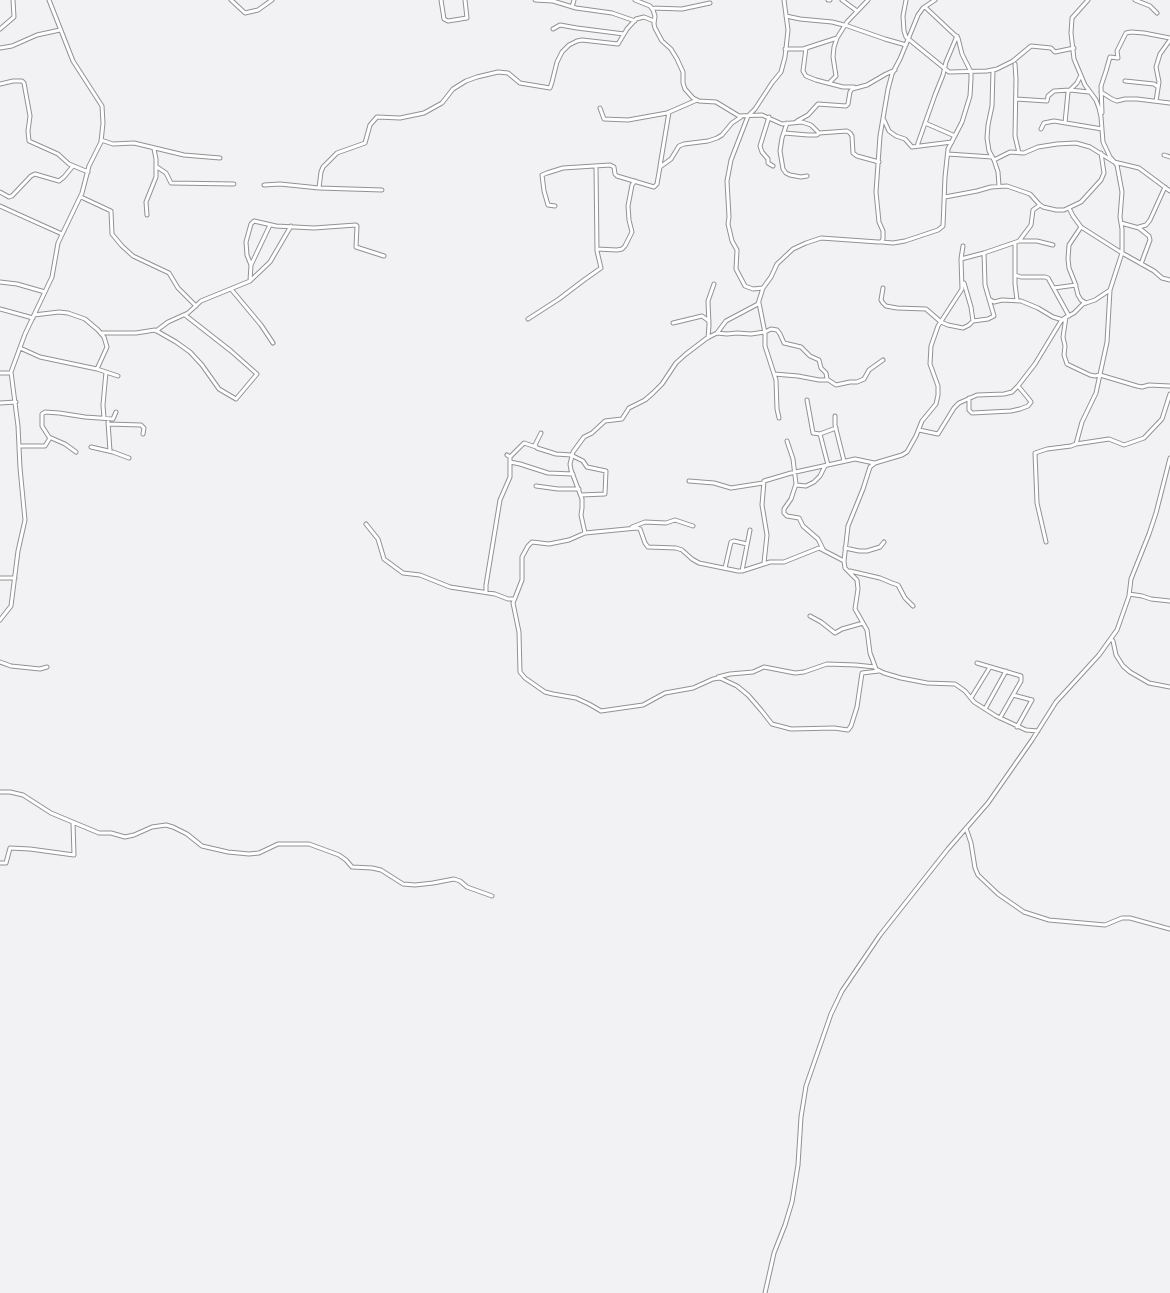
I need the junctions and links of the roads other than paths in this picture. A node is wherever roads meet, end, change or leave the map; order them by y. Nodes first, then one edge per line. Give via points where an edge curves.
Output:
1 (13, 0) edge
2 (48, 0) edge
3 (231, 0) edge
4 (272, 0) edge
5 (441, 0) edge
6 (465, 0) edge
7 (535, 0) edge
8 (574, 0) edge
9 (635, 0) edge
10 (648, 0) edge
11 (784, 0) edge
12 (842, 0) edge
13 (868, 0) edge
14 (906, 0) edge
15 (935, 0) edge
16 (1088, 0) edge
17 (1135, 0) edge
18 (710, 3) dead end
19 (650, 7) junction
20 (925, 7) junction
21 (572, 8) junction
22 (857, 11) junction
23 (1157, 13) dead end
24 (786, 16) junction
25 (635, 21) junction
26 (654, 21) junction
27 (844, 25) junction
28 (0, 29) edge
29 (553, 29) dead end
30 (60, 30) junction
31 (624, 34) junction
32 (957, 36) junction
33 (837, 38) junction
34 (908, 39) junction
35 (1170, 39) edge
36 (906, 45) junction
37 (0, 48) edge
38 (806, 48) junction
39 (1074, 48) junction
40 (785, 49) junction
41 (1015, 64) dead end
42 (895, 70) junction
43 (945, 70) junction
44 (993, 70) junction
45 (971, 72) junction
46 (1080, 77) dead end
47 (1125, 81) dead end
48 (829, 83) junction
49 (0, 84) edge
50 (858, 87) junction
51 (1158, 87) junction
52 (1070, 90) junction
53 (1089, 92) junction
54 (1101, 92) junction
55 (697, 100) junction
56 (1016, 100) junction
57 (1156, 101) junction
58 (1170, 103) edge
59 (600, 108) dead end
60 (669, 112) junction
61 (742, 116) junction
62 (748, 116) junction
63 (769, 117) junction
64 (1101, 117) junction
65 (883, 119) junction
66 (795, 122) junction
67 (787, 123) junction
68 (925, 123) junction
69 (1065, 123) junction
70 (1041, 129) dead end
71 (1102, 129) junction
72 (819, 133) junction
73 (784, 134) junction
74 (955, 136) junction
75 (101, 140) junction
76 (952, 142) junction
77 (917, 146) junction
78 (154, 149) junction
79 (1019, 153) junction
80 (1100, 153) junction
81 (948, 154) junction
82 (1164, 154) dead end
83 (1170, 157) edge
84 (220, 158) dead end
85 (993, 158) junction
86 (879, 162) junction
87 (1114, 162) junction
88 (73, 166) junction
89 (596, 166) junction
90 (773, 166) dead end
91 (156, 167) junction
92 (660, 167) junction
93 (88, 172) junction
94 (807, 176) dead end
95 (635, 181) junction
96 (234, 184) dead end
97 (264, 185) dead end
98 (999, 186) junction
99 (1165, 187) junction
100 (319, 188) junction
101 (382, 190) dead end
102 (1170, 191) edge
103 (0, 192) edge
104 (81, 197) junction
105 (945, 197) junction
106 (1040, 205) junction
107 (0, 206) edge
108 (555, 206) dead end
109 (1069, 208) junction
110 (147, 216) dead end
111 (1121, 223) junction
112 (270, 225) junction
113 (291, 226) junction
114 (1081, 227) junction
115 (1138, 228) junction
116 (62, 234) junction
117 (1019, 241) junction
118 (881, 242) junction
119 (1014, 243) junction
120 (1053, 245) dead end
121 (963, 246) dead end
122 (597, 249) junction
123 (984, 253) junction
124 (1122, 253) junction
125 (384, 256) dead end
126 (961, 259) junction
127 (1141, 264) junction
128 (251, 265) junction
129 (1015, 275) junction
130 (1170, 280) edge
131 (250, 281) junction
132 (963, 281) junction
133 (0, 282) edge
134 (714, 284) dead end
135 (1076, 285) junction
136 (763, 288) junction
137 (883, 288) dead end
138 (1054, 288) junction
139 (231, 289) junction
140 (1110, 290) junction
141 (45, 292) junction
142 (989, 299) junction
143 (1017, 300) junction
144 (759, 303) junction
145 (1086, 303) junction
146 (196, 306) junction
147 (0, 309) edge
148 (185, 314) junction
149 (33, 316) junction
150 (1066, 317) junction
151 (528, 319) dead end
152 (709, 321) junction
153 (973, 321) junction
154 (941, 322) junction
155 (673, 323) dead end
156 (156, 331) junction
157 (765, 332) junction
158 (102, 333) junction
159 (717, 333) junction
160 (708, 338) junction
161 (273, 343) dead end
162 (20, 348) junction
163 (883, 360) dead end
164 (97, 369) junction
165 (106, 372) junction
166 (0, 373) edge
167 (11, 373) junction
168 (774, 374) junction
169 (1100, 375) junction
170 (118, 376) dead end
171 (828, 380) junction
172 (1018, 386) junction
173 (1170, 386) edge
174 (1170, 394) edge
175 (969, 398) junction
176 (807, 400) dead end
177 (16, 402) junction
178 (0, 403) edge
179 (116, 412) dead end
180 (835, 416) dead end
181 (106, 418) junction
182 (779, 418) dead end
183 (108, 424) junction
184 (836, 428) junction
185 (919, 430) junction
186 (541, 433) dead end
187 (142, 434) dead end
188 (820, 434) junction
189 (50, 438) junction
190 (787, 441) dead end
191 (1076, 444) junction
192 (20, 446) junction
193 (91, 447) dead end
194 (536, 447) junction
195 (110, 451) junction
196 (76, 452) dead end
197 (571, 455) junction
198 (129, 458) dead end
199 (1170, 458) edge
200 (844, 461) junction
201 (510, 462) junction
202 (875, 463) junction
203 (826, 465) junction
204 (795, 472) junction
205 (572, 474) junction
206 (689, 481) dead end
207 (763, 483) junction
208 (796, 485) junction
209 (536, 486) dead end
210 (579, 489) junction
211 (581, 495) junction
212 (366, 524) dead end
213 (693, 526) dead end
214 (630, 528) junction
215 (750, 530) dead end
216 (585, 533) junction
217 (884, 542) dead end
218 (1046, 542) dead end
219 (747, 544) junction
220 (845, 548) junction
221 (823, 549) junction
222 (844, 561) junction
223 (764, 564) junction
224 (725, 568) junction
225 (742, 571) junction
226 (849, 571) junction
227 (0, 578) edge
228 (15, 578) junction
229 (486, 592) junction
230 (1129, 594) junction
231 (514, 599) junction
232 (1170, 601) edge
233 (913, 606) dead end
234 (810, 616) dead end
235 (0, 620) edge
236 (863, 623) junction
237 (1111, 639) junction
238 (0, 662) edge
239 (977, 663) dead end
240 (47, 667) dead end
241 (875, 667) junction
242 (990, 667) junction
243 (880, 671) junction
244 (1006, 671) junction
245 (717, 678) junction
246 (1170, 687) edge
247 (1013, 695) junction
248 (971, 698) junction
249 (985, 710) junction
250 (1000, 718) junction
251 (1017, 726) junction
252 (1038, 731) junction
253 (0, 792) edge
254 (73, 823) junction
255 (966, 828) junction
256 (0, 863) edge
257 (492, 896) dead end
258 (1170, 929) edge
259 (765, 1293) edge

1 - 28 street via 14,17
2 - 30 street
3 - 4 street via 245,13 258,10
5 - 6 street via 444,20 448,21 467,18
7 - 21 street via 553,1
8 - 21 street
9 - 19 street
10 - 19 street
11 - 24 street
12 - 22 street
13 - 22 street
14 - 34 street via 904,31
15 - 20 street
16 - 39 street via 1072,18
17 - 23 street via 1150,6
18 - 19 street via 682,9
19 - 26 street via 655,16
20 - 32 street
20 - 34 street via 918,15
21 - 25 street via 612,13
22 - 27 street
24 - 27 street
24 - 40 street via 788,30
25 - 26 street via 644,17
25 - 31 street
26 - 55 street via 654,27 682,70 685,89
27 - 33 street
27 - 36 street
29 - 31 street via 560,25
30 - 37 street
30 - 75 street via 73,62 102,106
31 - 100 street via 617,44 582,40 570,45 562,52 557,62 550,88 520,83 508,73 498,72 466,81 453,89 442,103 424,113 400,118 377,117 370,125 365,143 337,153 324,167
32 - 43 street
32 - 45 street
33 - 38 street
33 - 48 street via 833,57 836,76
34 - 36 street
34 - 43 street
35 - 51 street via 1160,54 1156,67
35 - 54 street via 1144,33 1126,34 1117,51 1118,58 1111,57 1109,61
36 - 42 street
38 - 40 street
38 - 48 street via 804,74 808,78
39 - 44 street via 1056,52 1051,48 1031,46 1013,61
39 - 53 street via 1075,62
40 - 62 street via 780,74
41 - 56 street
42 - 50 street via 870,84
42 - 65 street via 888,89
43 - 45 street via 954,73
43 - 68 street
44 - 45 street
44 - 85 street via 992,106 987,133 989,151
45 - 74 street via 968,102
46 - 52 street
47 - 51 street via 1154,84
48 - 50 street via 843,87
49 - 88 street via 10,81 24,82 30,116 29,140 58,154
50 - 66 street via 850,91 847,105 818,104 808,115
51 - 57 street
52 - 53 street
52 - 56 street via 1053,91 1047,101
52 - 69 street
53 - 64 street
54 - 57 street via 1118,101
54 - 64 street
55 - 60 street
55 - 61 street via 714,101
56 - 79 street via 1015,136
57 - 58 street
59 - 60 street via 606,120 633,119
60 - 92 street
61 - 62 street
61 - 92 street via 717,138 680,145 671,159
62 - 63 street
62 - 136 street via 730,163 727,181 730,217 728,224 737,250 736,269 745,286
63 - 67 street via 780,123
63 - 90 street via 760,146 768,163
64 - 71 street
65 - 77 street via 894,135 905,139 912,146
65 - 86 street
66 - 67 street
66 - 72 street via 809,124
67 - 73 street
68 - 74 street
68 - 77 street
69 - 70 street via 1044,123
69 - 71 street
71 - 87 street via 1103,142
72 - 73 street
72 - 86 street via 848,132 852,136 853,153
73 - 94 street via 780,152 784,170 788,175 801,178
74 - 76 street
75 - 78 street via 112,144 132,143
75 - 93 street
76 - 77 street
76 - 81 street
78 - 84 street
78 - 91 street
79 - 80 street via 1026,153 1037,147 1070,143 1087,146
79 - 85 street via 1010,152
80 - 87 street
80 - 109 street via 1103,176 1078,205
81 - 85 street
81 - 105 street
82 - 83 street
85 - 98 street
86 - 118 street via 876,196 879,222 883,230
87 - 99 street via 1139,168
87 - 111 street via 1122,188
88 - 93 street
88 - 103 street via 58,181 35,174 12,196
89 - 95 street via 612,166 615,175
89 - 108 street via 563,168 543,175 548,205
89 - 122 street
91 - 96 street via 166,173 172,183
91 - 110 street via 156,180 146,203
92 - 95 street via 655,186
93 - 104 street
95 - 122 street via 628,206 632,232 625,246 617,250
97 - 100 street
98 - 105 street
98 - 106 street via 1009,186 1030,194
99 - 102 street
99 - 115 street via 1148,223
100 - 101 street
104 - 116 street
104 - 146 street via 110,210 112,234 122,246 133,256 170,274 178,288
105 - 118 street via 941,228 905,241
106 - 109 street via 1059,210
106 - 117 street via 1032,211 1031,225
107 - 116 street
109 - 114 street
111 - 115 street
111 - 124 street
112 - 113 street
112 - 128 street
112 - 128 street via 256,221 251,224 246,249
113 - 125 street via 319,228 356,225 356,247
113 - 131 street via 270,262
114 - 124 street
114 - 135 street via 1069,244 1068,254 1069,268
115 - 127 street via 1147,233 1150,240
116 - 141 street via 52,277
117 - 119 street
117 - 120 street via 1037,241
118 - 136 street via 826,238 806,243 793,249 780,260
119 - 123 street
119 - 129 street
121 - 126 street
122 - 151 street via 600,269 559,300
123 - 126 street
123 - 142 street via 985,284
124 - 127 street
124 - 140 street
126 - 132 street
127 - 130 street via 1162,278
128 - 131 street
129 - 138 street via 1045,276
129 - 143 street
131 - 139 street
132 - 153 street
132 - 154 street via 962,289
133 - 141 street
134 - 152 street via 708,300
135 - 138 street
135 - 145 street via 1079,298
136 - 144 street
137 - 154 street via 881,300 886,306 926,309
138 - 150 street
139 - 146 street
139 - 161 street via 262,325
140 - 145 street
140 - 169 street via 1107,342
141 - 149 street
142 - 143 street via 994,302
142 - 153 street via 994,316
143 - 150 street via 1053,317
144 - 157 street
144 - 159 street via 725,322
145 - 150 street
146 - 148 street
147 - 149 street
148 - 156 street
148 - 156 street via 257,374 236,399 219,389 190,352
149 - 158 street via 59,312 74,315 85,319
149 - 162 street
150 - 169 street via 1066,362 1086,374
150 - 172 street
152 - 155 street via 701,316
152 - 160 street
153 - 154 street via 963,328
154 - 185 street via 933,338 930,360 938,384 936,405 922,421
156 - 158 street
157 - 159 street
157 - 168 street via 765,346
157 - 171 street via 771,329 778,330 783,343 801,347 810,356 818,359
158 - 164 street via 106,349
159 - 160 street
160 - 197 street via 678,361 662,384 648,397 632,406 621,419 605,421 584,437
162 - 164 street via 40,357
162 - 167 street
163 - 171 street via 869,370 864,379 857,382 838,385
164 - 165 street
165 - 170 street
165 - 181 street via 103,405
166 - 167 street
167 - 177 street
168 - 171 street
168 - 182 street
169 - 173 street via 1137,386
169 - 191 street via 1096,393 1082,422
172 - 175 street via 1008,393
172 - 175 street via 1031,402 1020,409 972,413 969,410
174 - 191 street via 1162,419 1144,438 1126,445 1109,439
175 - 185 street via 955,406 939,434
176 - 188 street via 812,432
177 - 178 street
177 - 192 street
179 - 181 street via 114,418
180 - 184 street
181 - 183 street
181 - 189 street via 43,413 42,424
183 - 187 street via 141,424 144,428
183 - 195 street
184 - 188 street
184 - 200 street
185 - 202 street via 905,453
186 - 194 street
188 - 203 street
189 - 192 street via 45,446
189 - 196 street
190 - 204 street
191 - 218 street via 1035,453 1038,514
192 - 228 street via 25,518
193 - 195 street
194 - 197 street via 548,452
194 - 201 street via 523,443 508,456
195 - 198 street
197 - 205 street
197 - 211 street via 583,461 587,467 606,472 605,494
199 - 230 street via 1154,519 1131,579
200 - 202 street via 858,459
200 - 203 street
201 - 205 street via 548,473
201 - 229 street via 510,477 500,501
202 - 220 street via 869,469 849,523
203 - 204 street
203 - 208 street via 814,482 806,486
204 - 207 street
204 - 208 street
205 - 210 street
206 - 207 street via 714,483 731,488
207 - 223 street via 762,504 766,533
208 - 221 street via 784,514 799,518 803,526 818,539
209 - 210 street
210 - 211 street
211 - 216 street via 581,516
212 - 229 street via 377,537 384,559 403,573 420,575 450,587
213 - 214 street via 675,520 666,523 645,522
214 - 216 street
214 - 224 street via 640,529 648,546 676,548 695,562
215 - 219 street
216 - 231 street via 569,540 549,544 529,544 522,557 521,584
217 - 220 street via 880,547 867,552
219 - 224 street via 731,542
219 - 225 street
220 - 222 street
221 - 222 street
221 - 223 street via 818,548 784,562 772,561
222 - 226 street
223 - 225 street
224 - 225 street
226 - 233 street via 898,585
226 - 236 street via 858,582 855,607
227 - 228 street
228 - 235 street via 11,608
229 - 231 street
230 - 232 street
230 - 237 street via 1118,628
231 - 245 street via 519,632 520,672 547,693 578,699 602,712 643,705 665,693 693,688
234 - 236 street via 835,633
236 - 241 street
237 - 246 street via 1118,658 1130,672 1149,683
237 - 252 street via 1056,702
238 - 240 street via 11,666 40,669
239 - 242 street
241 - 243 street
241 - 245 street via 827,664 795,673 764,667 753,672
242 - 244 street
242 - 248 street
243 - 245 street via 862,673 857,707 848,730 791,729 772,724 748,695 729,682
243 - 248 street via 913,681 954,684
244 - 247 street via 1021,677
244 - 249 street
247 - 250 street
247 - 251 street via 1032,700
248 - 249 street
249 - 250 street
250 - 251 street
251 - 252 street
252 - 255 street via 988,803
253 - 254 street via 23,795
254 - 256 street via 74,855 11,848 6,864
254 - 257 street via 96,832 123,837 152,827 167,825 187,834 202,846 228,852 254,854 278,844 309,844 339,855 352,867 381,870 403,884 415,885 454,879
255 - 258 street via 978,875 1024,912 1049,920 1105,925 1122,918 1130,918
255 - 259 street via 880,935 842,991 831,1014 806,1086 792,1202 774,1253

